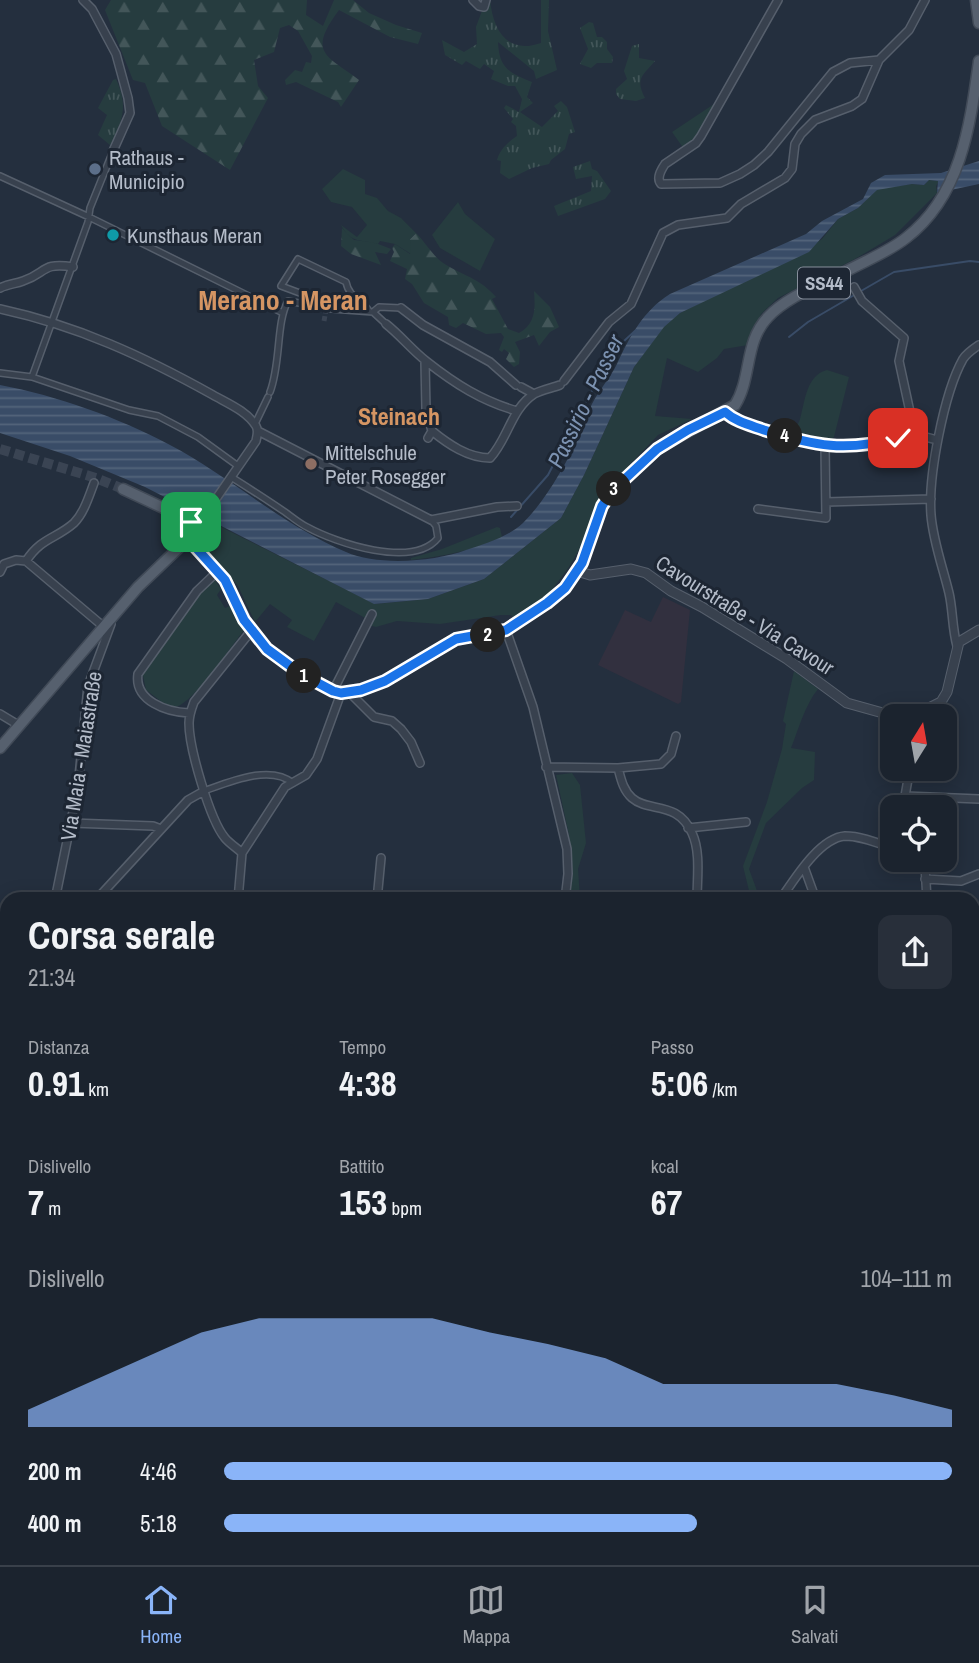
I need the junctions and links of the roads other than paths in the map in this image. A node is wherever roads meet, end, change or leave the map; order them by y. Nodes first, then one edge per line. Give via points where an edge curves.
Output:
1 (83, 0) edge
2 (473, 0) edge
3 (486, 0) edge
4 (778, 0) edge
5 (976, 0) edge
6 (925, 1) edge
7 (979, 23) edge
8 (879, 60) junction
9 (979, 61) edge
10 (113, 151) joint
11 (0, 176) edge
12 (89, 217) junction
13 (73, 267) junction
14 (853, 287) dead end
15 (0, 288) edge
16 (356, 300) junction
17 (324, 302) dead end
18 (333, 304) dead end
19 (401, 308) joint
20 (0, 309) edge
21 (371, 311) junction
22 (283, 313) junction
23 (52, 323) junction
24 (386, 324) joint
25 (979, 345) edge
26 (425, 361) junction
27 (0, 373) edge
28 (32, 377) junction
29 (534, 394) junction
30 (517, 411) junction
31 (725, 412) junction
32 (257, 428) junction
33 (915, 435) junction
34 (937, 440) junction
35 (825, 446) junction
36 (239, 466) junction
37 (230, 478) junction
38 (94, 483) dead end
39 (123, 489) tunnel mouth
40 (931, 499) junction
41 (826, 502) junction
42 (517, 506) dead end
43 (758, 509) dead end
44 (430, 520) junction
45 (199, 521) junction
46 (188, 539) junction
47 (26, 561) junction
48 (578, 570) junction
49 (218, 571) junction
50 (0, 572) edge
51 (372, 614) dead end
52 (114, 615) junction
53 (104, 627) junction
54 (506, 630) junction
55 (979, 630) edge
56 (251, 631) junction
57 (957, 646) junction
58 (341, 692) junction
59 (941, 702) joint
60 (189, 713) junction
61 (3, 716) edge
62 (22, 725) junction
63 (676, 736) dead end
64 (0, 748) edge
65 (421, 764) dead end
66 (546, 767) junction
67 (618, 768) junction
68 (293, 783) junction
69 (204, 791) junction
70 (957, 798) edge
71 (979, 799) edge
72 (746, 822) dead end
73 (72, 823) junction
74 (688, 828) junction
75 (161, 829) junction
76 (880, 844) edge
77 (242, 853) junction
78 (382, 858) dead end
79 (804, 867) junction
80 (925, 872) edge
81 (979, 874) edge
82 (925, 879) junction
83 (57, 892) edge
84 (103, 892) edge
85 (239, 892) edge
86 (378, 892) edge
87 (566, 892) edge
88 (697, 892) edge
89 (786, 892) edge
90 (813, 892) edge
91 (926, 892) edge

1 - 10 street via 116,54 128,98 130,113
2 - 3 street via 484,7
4 - 8 street via 701,136 665,164 659,175 661,184 720,183 740,174 768,152 833,72 850,63
5 - 7 main road
6 - 8 street via 909,30
8 - 29 street via 862,99 815,120 801,134 792,169 785,178 741,204 727,218 678,225 663,233 631,304 609,322 562,383
9 - 31 main road, SS44 via 962,153 951,185 906,239 776,309 755,339 741,395
10 - 12 street
11 - 12 street
12 - 13 street
12 - 22 street
13 - 15 street via 45,267 25,281
13 - 23 street
14 - 33 street via 862,301 904,338 899,361
16 - 17 street via 346,282 298,259 281,286
16 - 18 street
16 - 21 street
19 - 21 street
19 - 29 street
20 - 23 street
21 - 22 street via 288,301
21 - 24 street
22 - 32 street via 277,373
23 - 28 street
23 - 32 street via 174,372 244,413
24 - 26 street
25 - 34 street via 961,363
26 - 30 street via 480,398
26 - 30 street via 430,431 444,441 473,455 490,457
27 - 28 street
28 - 36 street via 158,416
29 - 30 street
31 - 35 street via 742,423
31 - 48 main road via 657,449 612,491
32 - 36 street via 256,441
32 - 44 street
33 - 34 street
33 - 35 street via 868,446
34 - 40 street
35 - 41 street
36 - 37 street
37 - 44 street via 304,526 389,553 404,554 433,545 438,538
37 - 45 street
38 - 47 street via 73,523 44,540
39 - 45 main road
40 - 41 street
40 - 57 street
41 - 43 street via 826,518
42 - 44 street
45 - 46 main road
46 - 49 main road
46 - 52 main road
47 - 50 street via 4,564
47 - 53 street
48 - 54 main road via 547,603
48 - 59 street, Cavourstraße - Via Cavour via 590,575 631,569 646,573 853,705 892,715
49 - 56 main road
49 - 60 street via 191,598 142,667 137,684 141,693 160,706
51 - 58 street
52 - 53 main road
52 - 73 street, Via Maia - Maiastraße via 88,686
53 - 62 main road
54 - 58 main road via 456,639 385,681
54 - 66 street via 533,707
55 - 57 street
56 - 58 main road via 282,662
56 - 60 street
57 - 59 street
58 - 65 street via 374,717 393,721 411,742
58 - 68 street via 317,759 306,775
60 - 69 street via 190,742
61 - 62 street
62 - 64 main road
63 - 67 street via 671,754 661,764
66 - 67 street
66 - 87 street via 567,849
67 - 74 street via 632,798 672,811
68 - 69 street via 267,774
68 - 77 street via 285,787
69 - 75 street via 188,800
69 - 77 street via 224,838
70 - 71 street
72 - 74 street
73 - 75 street
73 - 83 street, Via Maia - Maiastraße
74 - 88 street via 696,849
75 - 84 street
76 - 79 street via 843,836 823,846
77 - 85 street
78 - 86 street
79 - 89 street
79 - 90 street
80 - 82 street
81 - 82 street via 961,881
82 - 91 street

